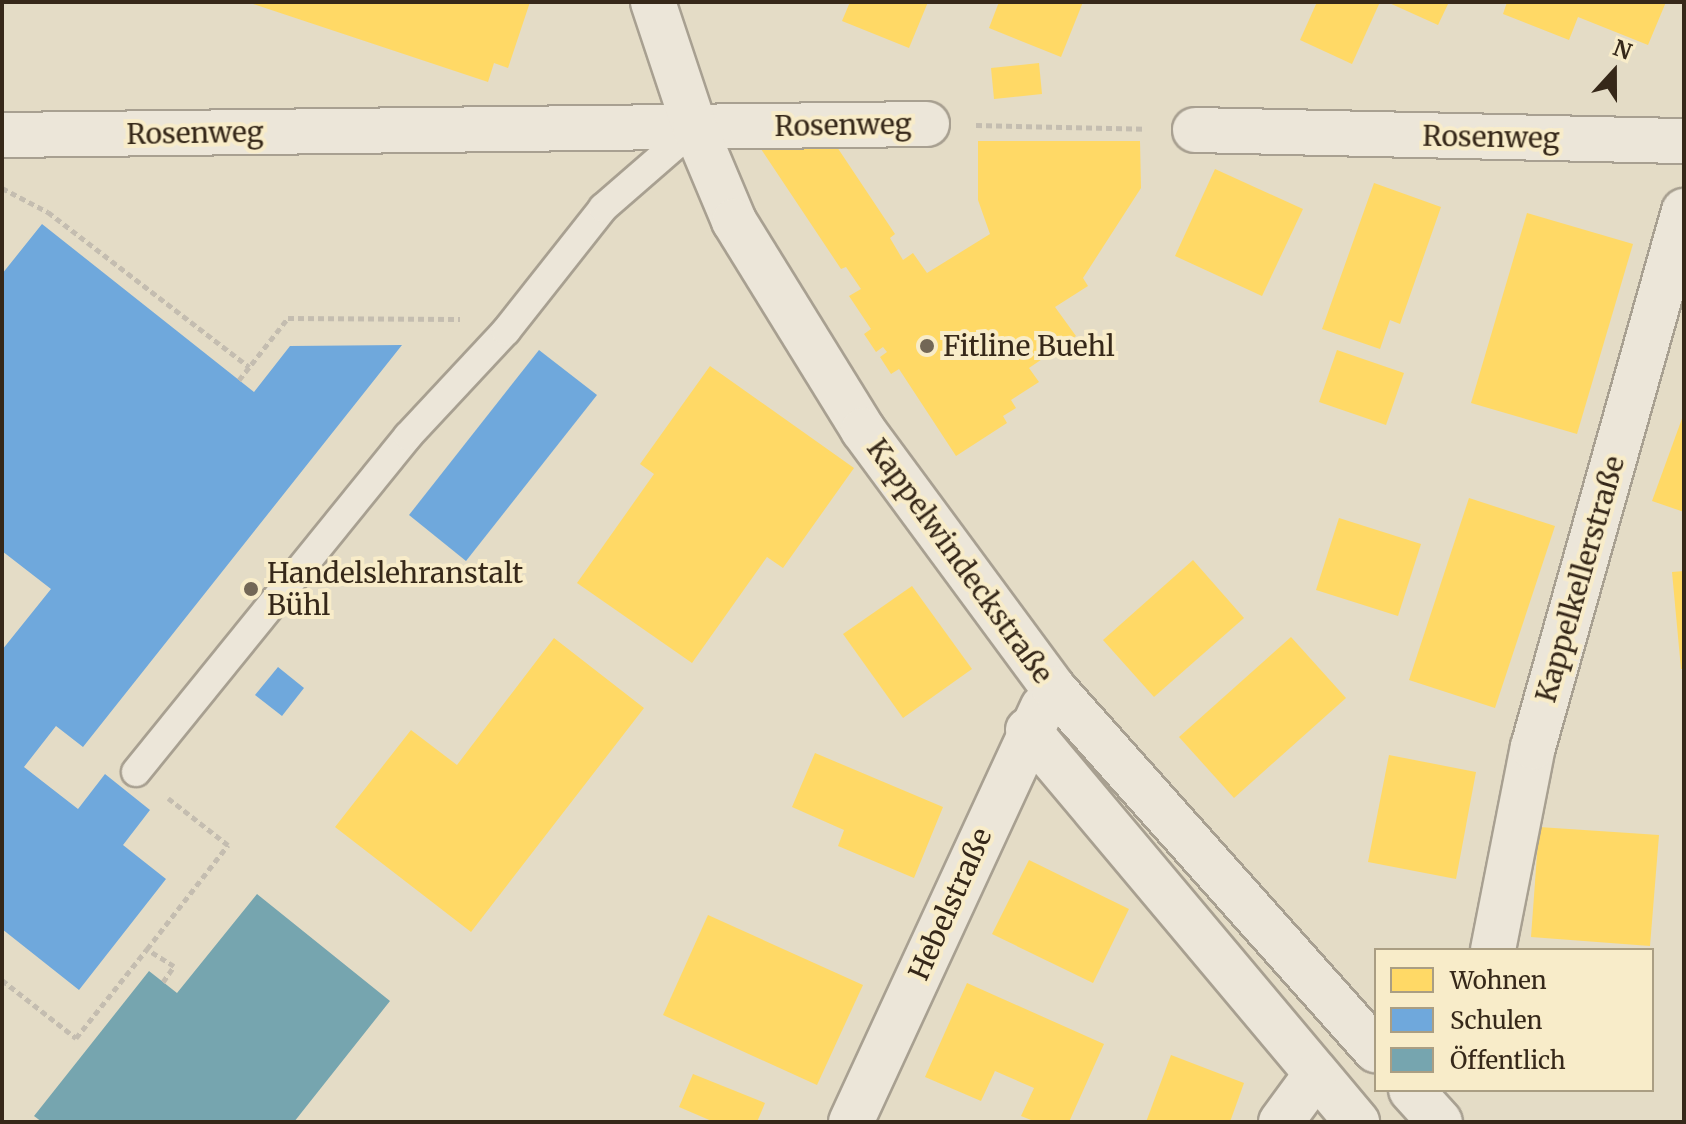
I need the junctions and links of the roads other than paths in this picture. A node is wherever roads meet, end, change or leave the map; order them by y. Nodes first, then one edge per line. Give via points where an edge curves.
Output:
1 (653, 2) edge
2 (927, 124) road end
3 (695, 128) junction
4 (1195, 130) road end
5 (2, 135) edge
6 (1684, 141) edge
7 (1684, 211) edge
8 (1054, 689) junction
9 (1028, 730) junction
10 (136, 772) road end
11 (1493, 948) edge
12 (1374, 1049) edge
13 (1314, 1077) junction
14 (851, 1122) edge
15 (1281, 1122) edge
16 (1357, 1122) edge

1 - 3 street, Kappelwindeckstraße
2 - 3 street, Rosenweg
3 - 5 street, Rosenweg
3 - 8 street, Kappelwindeckstraße via 734,221 863,430 967,578
3 - 10 lane via 603,208 506,331 408,436
4 - 6 street, Rosenweg
7 - 11 street, Kappelkellerstraße via 1533,747
8 - 9 street, Hebelstraße
8 - 12 street, Kappelwindeckstraße
9 - 13 street, Kappelwindeckstraße
9 - 14 street, Hebelstraße
13 - 15 street
13 - 16 street, Kappelwindeckstraße

